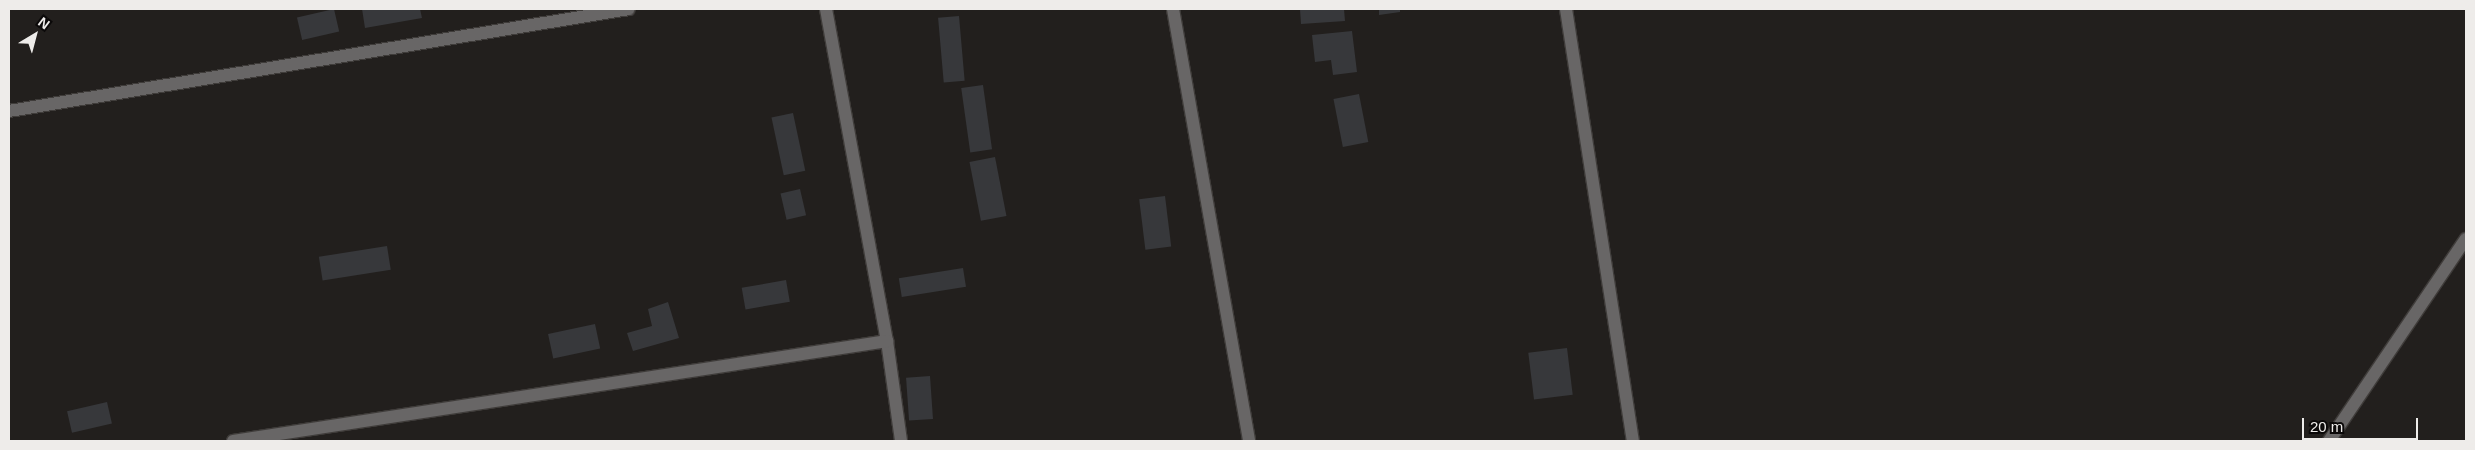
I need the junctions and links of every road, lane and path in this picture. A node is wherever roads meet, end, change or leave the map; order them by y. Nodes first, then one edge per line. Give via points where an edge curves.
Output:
1 (630, 9) edge
2 (826, 9) edge
3 (1173, 9) edge
4 (1566, 9) edge
5 (9, 111) edge
6 (2466, 240) edge
7 (887, 341) junction
8 (233, 441) edge
9 (901, 441) edge
10 (1249, 441) edge
11 (1633, 441) edge
12 (2329, 441) edge

1 - 5 street
2 - 7 street
3 - 10 street
4 - 11 street
6 - 12 street
7 - 8 street
7 - 9 street

